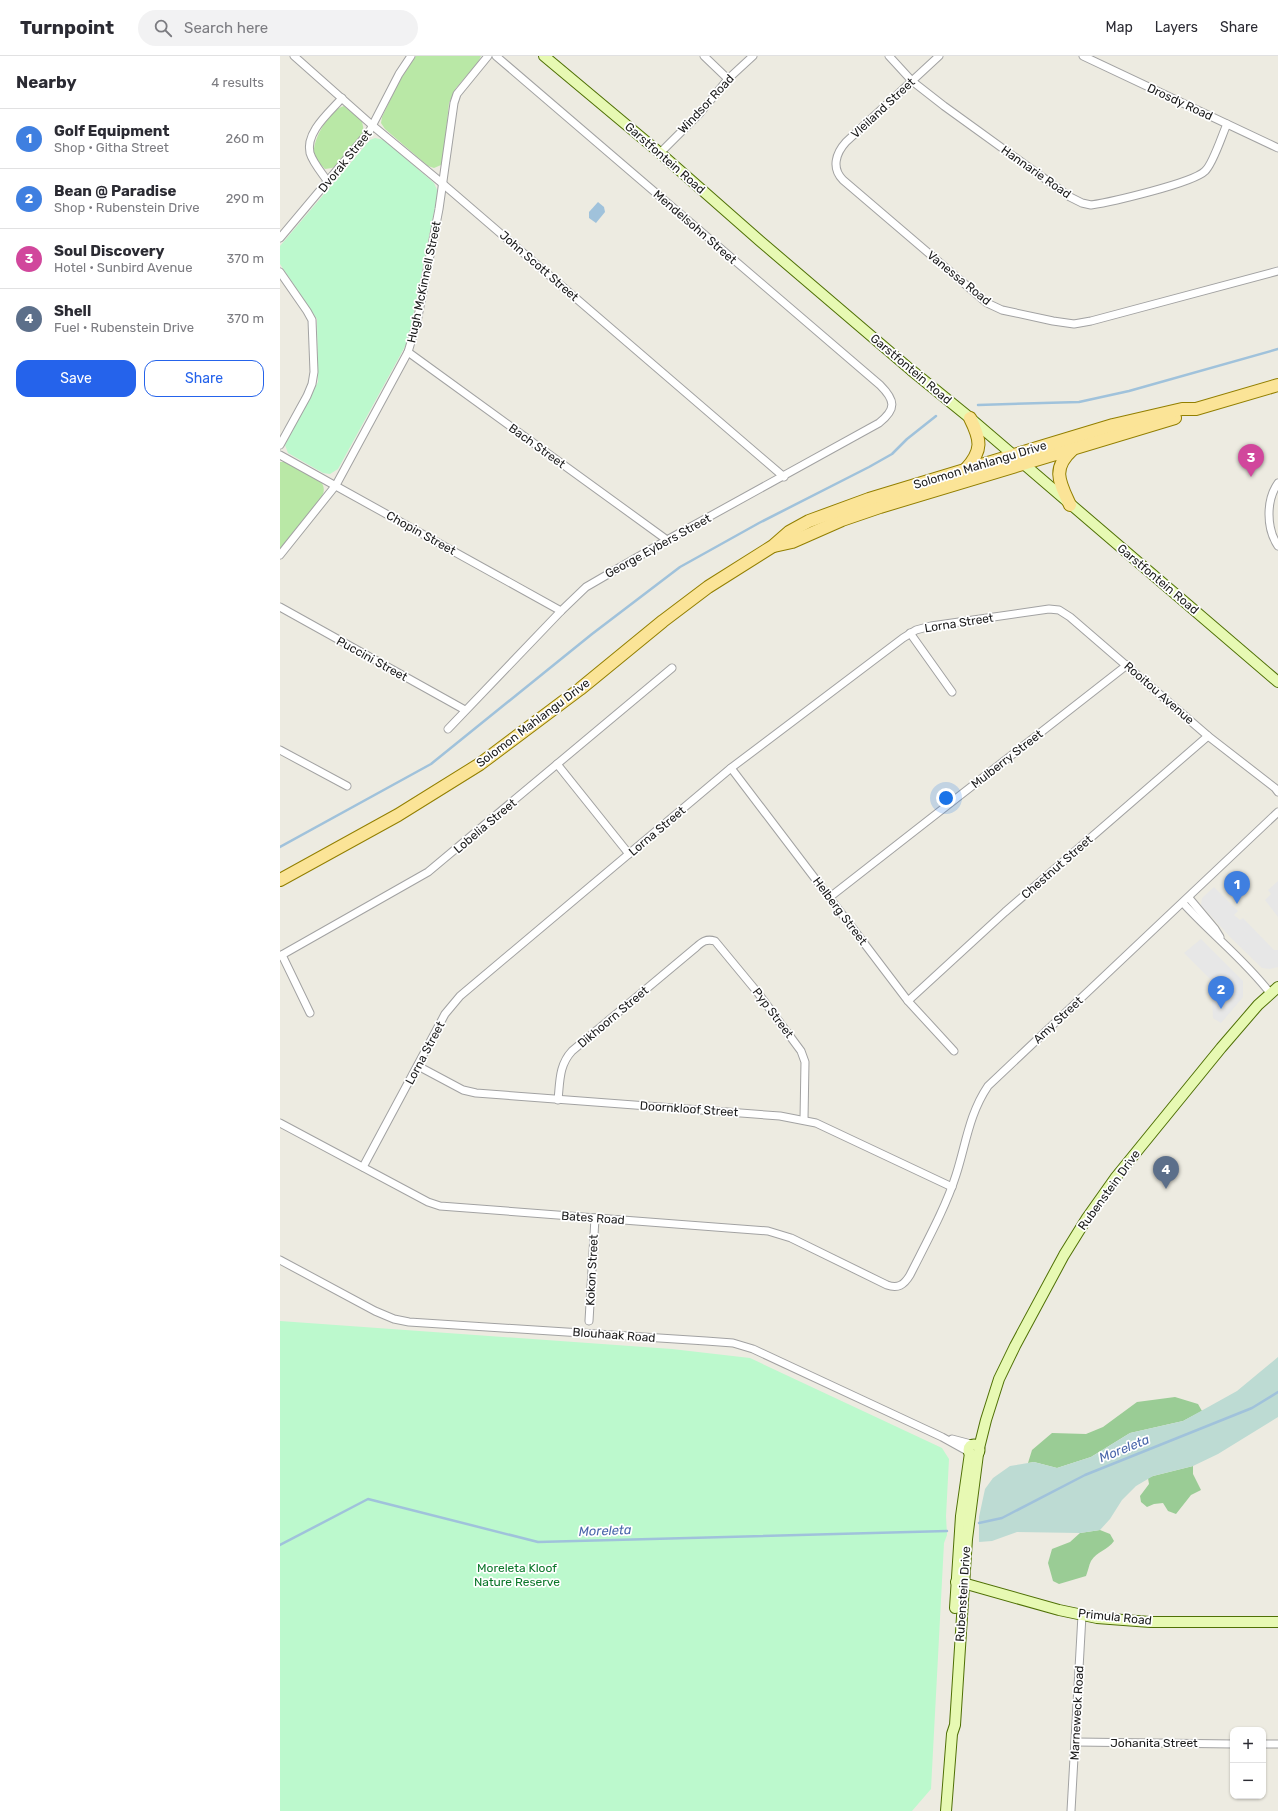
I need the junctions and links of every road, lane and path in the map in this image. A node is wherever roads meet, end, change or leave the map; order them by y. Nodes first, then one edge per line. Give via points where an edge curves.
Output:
1 (294, 56) edge
2 (411, 56) edge
3 (488, 56) edge
4 (496, 56) edge
5 (544, 56) edge
6 (704, 56) edge
7 (753, 56) edge
8 (889, 56) edge
9 (939, 56) edge
10 (1083, 56) edge
11 (728, 79) junction
12 (912, 81) junction
13 (342, 98) junction
14 (1227, 124) junction
15 (373, 126) junction
16 (1278, 148) edge
17 (660, 152) junction
18 (835, 164) joint
19 (328, 182) junction
20 (443, 184) junction
21 (280, 238) edge
22 (1278, 271) edge
23 (280, 272) edge
24 (408, 352) junction
25 (1278, 385) edge
26 (892, 401) joint
27 (1196, 409) junction
28 (970, 418) junction
29 (280, 445) edge
30 (1073, 449) junction
31 (280, 455) edge
32 (1013, 455) junction
33 (1024, 464) junction
34 (966, 469) junction
35 (784, 477) junction
36 (1278, 483) edge
37 (336, 485) junction
38 (1070, 505) junction
39 (667, 540) junction
40 (773, 546) junction
41 (1278, 546) edge
42 (280, 555) edge
43 (280, 607) edge
44 (1040, 610) joint
45 (561, 611) junction
46 (910, 633) junction
47 (1127, 665) junction
48 (672, 668) dead end
49 (1278, 682) edge
50 (952, 692) dead end
51 (465, 710) junction
52 (448, 729) dead end
53 (1208, 736) junction
54 (280, 750) edge
55 (557, 764) junction
56 (732, 768) junction
57 (347, 786) dead end
58 (1277, 790) edge
59 (1278, 812) edge
60 (629, 854) junction
61 (280, 880) edge
62 (830, 897) junction
63 (1186, 901) junction
64 (694, 949) joint
65 (281, 955) edge
66 (1275, 990) edge
67 (908, 1001) junction
68 (310, 1013) dead end
69 (954, 1051) dead end
70 (418, 1066) junction
71 (558, 1100) junction
72 (804, 1119) junction
73 (280, 1123) edge
74 (362, 1167) junction
75 (952, 1187) junction
76 (595, 1218) junction
77 (280, 1260) edge
78 (910, 1275) joint
79 (589, 1321) dead end
80 (973, 1449) junction
81 (960, 1583) junction
82 (1082, 1615) junction
83 (1278, 1622) edge
84 (1076, 1742) junction
85 (1230, 1744) edge
86 (1266, 1744) edge
87 (1278, 1744) edge
88 (946, 1811) edge
89 (1071, 1811) edge

1 - 13 street, John Scott Street
2 - 15 street, Dvorak Street
3 - 20 street, Hugh McKinnell Street via 457,94
4 - 26 street, Mendelsohn Street via 880,385
5 - 17 street, Garstfontein Road
6 - 11 street
7 - 11 street, Windsor Road
8 - 12 street, Hannarie Road
9 - 12 street, Vleiland Street
10 - 14 street, Drosdy Road
11 - 17 street, Windsor Road via 700,113
12 - 14 street, Hannarie Road via 1065,194 1091,205 1199,176 1208,169
12 - 18 street, Vleiland Street via 846,142
13 - 15 street, John Scott Street
13 - 19 street via 318,125 310,147 313,161
14 - 16 street, Drosdy Road
15 - 19 street, Dvorak Street
15 - 20 street, John Scott Street
17 - 28 street, Garstfontein Road via 766,246
18 - 22 street, Vanessa Road via 843,180 987,303 1002,310 1074,324
19 - 21 street, Dvorak Street
20 - 24 street, Hugh McKinnell Street via 417,322
20 - 35 street, John Scott Street
23 - 29 street via 310,316 313,325 314,372 307,396
24 - 37 street, Hugh McKinnell Street
24 - 39 street, Bach Street
25 - 27 main road, Solomon Mahlangu Drive
26 - 35 street, George Eybers Street via 889,414 879,423
27 - 30 main road, Solomon Mahlangu Drive via 1185,416
27 - 32 main road, Solomon Mahlangu Drive via 1182,409 1113,426
28 - 32 street, Garstfontein Road
28 - 34 main road via 977,431 979,446 976,458
30 - 33 main road, Solomon Mahlangu Drive
30 - 38 main road via 1061,463 1059,476
31 - 37 street, Chopin Street
32 - 33 street, Garstfontein Road
32 - 34 main road, Solomon Mahlangu Drive
33 - 38 street, Garstfontein Road
33 - 40 main road, Solomon Mahlangu Drive via 880,507 792,542
34 - 40 main road, Solomon Mahlangu Drive via 808,521 789,532
35 - 39 street, George Eybers Street
36 - 41 street via 1270,496 1270,521 1273,537
37 - 42 street, Hugh McKinnell Street
37 - 45 street, Chopin Street
38 - 49 street, Garstfontein Road
39 - 45 street, George Eybers Street via 592,583
40 - 61 main road, Solomon Mahlangu Drive via 708,587 580,689 480,764 398,815
43 - 51 street, Puccini Street
44 - 46 street, Lorna Street via 930,626
44 - 47 street, Rooitou Avenue via 1052,609 1063,612
45 - 51 street, George Eybers Street
46 - 50 street
46 - 56 street, Lorna Street
47 - 53 street, Rooitou Avenue
47 - 62 street, Mulberry Street
48 - 55 street, Lobelia Street
51 - 52 street, George Eybers Street
53 - 58 street, Rooitou Avenue
53 - 67 street, Chestnut Street via 1005,912
54 - 57 street
55 - 60 street
55 - 65 street, Lobelia Street via 424,875
56 - 60 street, Lorna Street
56 - 62 street, Helberg Street
59 - 63 street, Amy Street
60 - 70 street, Lorna Street via 460,996 445,1014
62 - 67 street, Helberg Street
63 - 66 street via 1204,926
63 - 75 street, Amy Street via 988,1086 973,1112
64 - 71 street, Dikhoorn Street via 572,1051 562,1066
64 - 72 street, Pyp Street via 706,940 714,941 758,993 801,1051 805,1062
65 - 68 street
66 - 80 street, Rubenstein Drive via 1221,1048 1116,1177 1087,1218 1015,1346 999,1379 986,1420
67 - 69 street, Helberg Street
70 - 71 street, Doornkloof Street via 463,1090
70 - 74 street, Lorna Street
71 - 72 street, Doornkloof Street
72 - 75 street, Doornkloof Street
73 - 74 street, Bates Road
74 - 76 street, Bates Road via 440,1206
75 - 78 street, Amy Street
76 - 78 street, Bates Road via 768,1231 791,1238 892,1287 904,1283
76 - 79 street, Kokon Street
77 - 80 street, Blouhaak Road via 375,1310 394,1319 409,1322 706,1341 745,1346
80 - 81 street, Rubenstein Drive via 969,1515
81 - 82 street, Primula Road
81 - 88 street, Rubenstein Drive via 955,1725 952,1734
82 - 83 street, Primula Road via 1130,1621
82 - 84 street, Marneweck Road
84 - 85 street, Johanita Street
84 - 89 street, Marneweck Road
86 - 87 street

